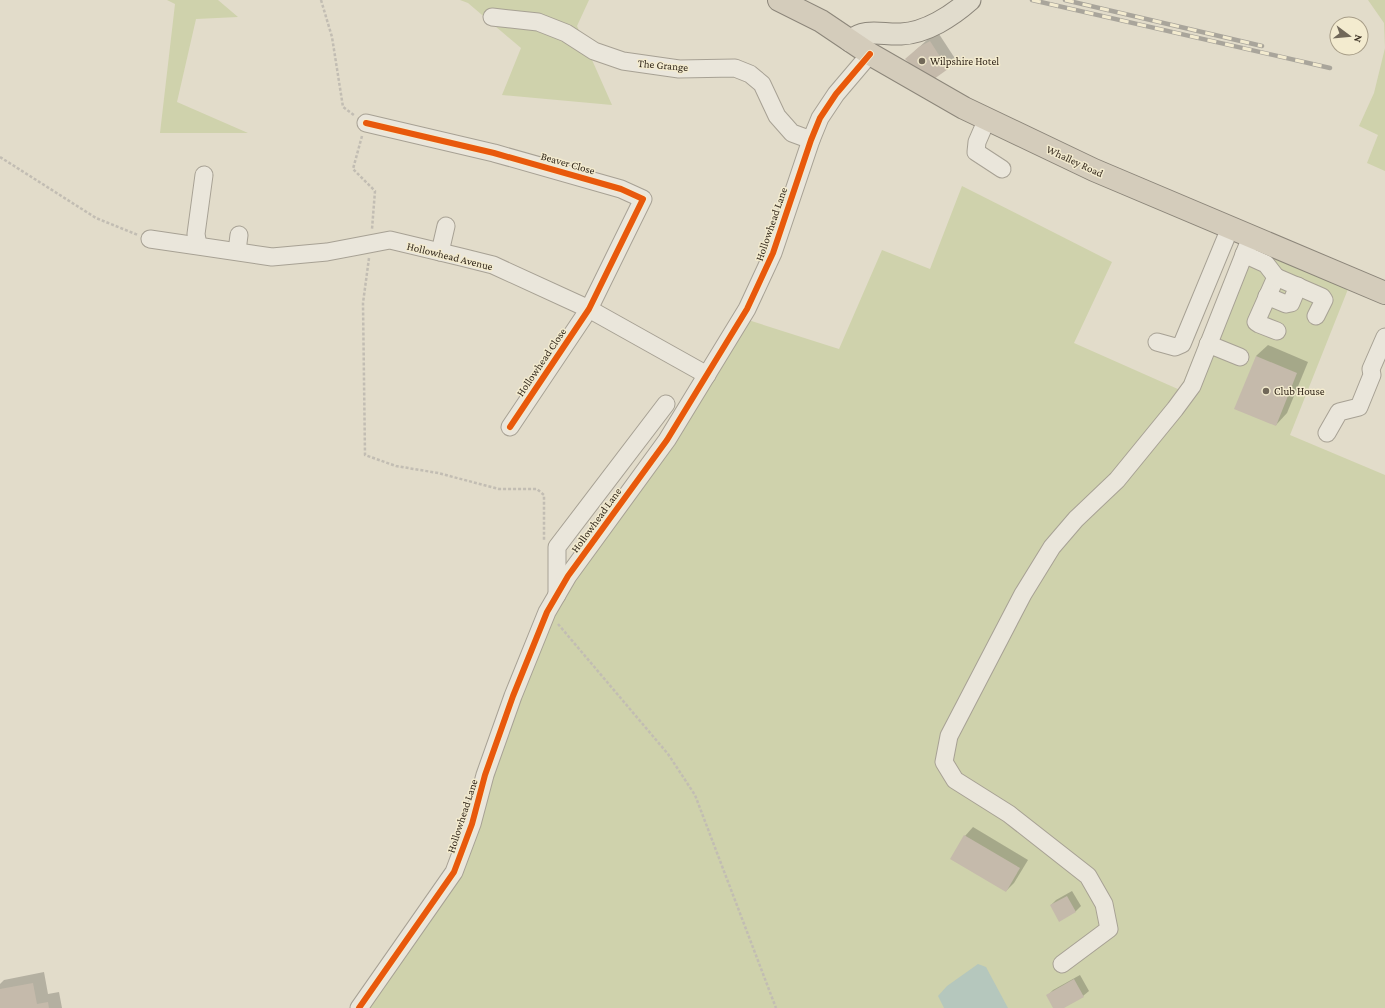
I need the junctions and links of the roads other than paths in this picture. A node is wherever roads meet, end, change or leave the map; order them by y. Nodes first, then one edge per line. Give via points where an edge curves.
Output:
1 (779, 0) edge
2 (966, 3) edge
3 (492, 17) dead end
4 (850, 41) junction
5 (870, 54) junction
6 (987, 119) junction
7 (366, 123) road end
8 (811, 140) junction
9 (1002, 169) dead end
10 (204, 175) dead end
11 (446, 226) dead end
12 (1230, 228) junction
13 (150, 239) road end
14 (198, 245) junction
15 (1247, 245) junction
16 (440, 252) junction
17 (1276, 277) junction
18 (1298, 286) junction
19 (1385, 292) edge
20 (1267, 296) junction
21 (589, 309) junction
22 (1316, 316) dead end
23 (1277, 331) dead end
24 (1385, 338) edge
25 (1157, 342) dead end
26 (1208, 344) junction
27 (1240, 357) dead end
28 (1385, 372) edge
29 (707, 375) junction
30 (666, 404) dead end
31 (1372, 408) dead end
32 (510, 427) dead end
33 (1328, 433) dead end
34 (557, 595) junction
35 (1062, 964) dead end
36 (359, 1008) edge

1 - 4 highway, Whalley Road
2 - 4 main road via 927,29 902,34 865,33
3 - 8 street, The Grange via 538,22 566,33 594,51 623,61 679,69 735,68 750,74 762,84 777,116 792,132
4 - 5 highway, Whalley Road
5 - 6 highway, Whalley Road
5 - 8 street, Hollowhead Lane via 836,94 820,118
6 - 9 street via 977,142 976,152
6 - 12 highway, Whalley Road via 1094,170
7 - 21 street, Beaver Close via 494,153 621,189 643,199
8 - 29 street, Hollowhead Lane via 773,252 747,309
10 - 14 street via 196,234
11 - 16 street
12 - 15 highway, Whalley Road
12 - 25 street via 1182,344 1175,347
13 - 14 street, Hollowhead Avenue
14 - 16 street, Hollowhead Avenue via 218,248 238,243 272,257 327,252 390,240
15 - 17 street
15 - 19 highway, Whalley Road
15 - 26 street
16 - 21 street, Hollowhead Avenue via 493,265
17 - 18 street
17 - 20 street
18 - 20 street via 1291,303 1286,304
18 - 22 street via 1324,300
20 - 23 street via 1256,322
21 - 29 street, Hollowhead Avenue
21 - 32 street, Hollowhead Close
24 - 33 street via 1359,407 1339,412
26 - 27 street
26 - 35 street via 1192,386 1175,410 1117,480 1076,519 1052,548 1023,594 949,736 944,762 955,780 1008,814 1088,876 1104,904 1109,929
28 - 31 street via 1379,378 1369,402
29 - 34 street, Hollowhead Lane via 667,440 568,576
30 - 34 street, Hollowhead Lane via 557,547
34 - 36 street, Hollowhead Lane via 547,612 512,696 485,775 472,824 454,872

